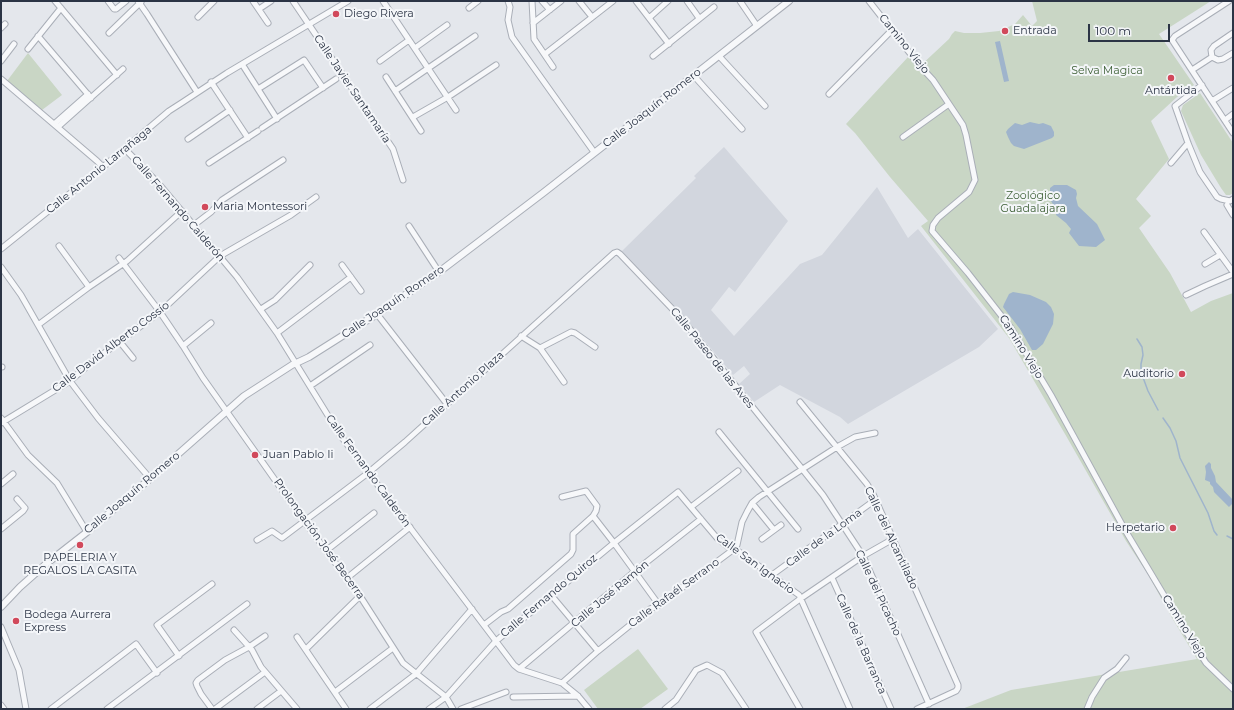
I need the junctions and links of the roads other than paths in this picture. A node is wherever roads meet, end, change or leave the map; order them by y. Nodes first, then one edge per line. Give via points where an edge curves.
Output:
1 (55, 1) edge
2 (108, 1) edge
3 (126, 1) edge
4 (214, 1) edge
5 (253, 1) edge
6 (271, 1) edge
7 (293, 1) edge
8 (348, 1) edge
9 (383, 1) edge
10 (478, 1) edge
11 (508, 1) edge
12 (532, 1) edge
13 (542, 1) edge
14 (561, 1) edge
15 (579, 1) edge
16 (613, 1) edge
17 (636, 1) edge
18 (668, 1) edge
19 (687, 1) edge
20 (740, 1) edge
21 (789, 1) edge
22 (869, 1) edge
23 (1229, 1) edge
24 (140, 2) edge
25 (714, 7) dead end
26 (61, 8) junction
27 (469, 8) dead end
28 (259, 10) junction
29 (550, 10) junction
30 (198, 17) dead end
31 (592, 17) junction
32 (649, 18) junction
33 (699, 18) junction
34 (268, 23) dead end
35 (533, 23) junction
36 (5, 24) dead end
37 (309, 24) junction
38 (447, 25) dead end
39 (757, 26) junction
40 (1, 28) edge
41 (892, 30) junction
42 (109, 33) dead end
43 (1233, 33) edge
44 (38, 36) junction
45 (475, 36) dead end
46 (409, 40) junction
47 (14, 44) dead end
48 (669, 44) junction
49 (415, 48) junction
50 (28, 49) dead end
51 (1233, 53) edge
52 (545, 54) junction
53 (654, 56) dead end
54 (719, 56) junction
55 (1212, 57) junction
56 (1, 60) edge
57 (380, 61) dead end
58 (242, 64) junction
59 (496, 65) dead end
60 (553, 66) dead end
61 (428, 68) junction
62 (123, 70) dead end
63 (1192, 70) junction
64 (117, 76) junction
65 (694, 76) junction
66 (386, 77) dead end
67 (1, 79) edge
68 (336, 79) dead end
69 (211, 82) junction
70 (1202, 85) junction
71 (324, 88) junction
72 (1233, 88) edge
73 (258, 89) junction
74 (395, 91) junction
75 (197, 92) junction
76 (829, 94) dead end
77 (89, 96) junction
78 (448, 97) junction
79 (1212, 101) junction
80 (949, 104) junction
81 (765, 106) dead end
82 (230, 110) junction
83 (456, 110) dead end
84 (1233, 114) edge
85 (412, 117) junction
86 (277, 119) junction
87 (1225, 120) junction
88 (56, 126) junction
89 (742, 129) dead end
90 (421, 131) dead end
91 (1233, 133) edge
92 (903, 137) dead end
93 (248, 138) junction
94 (188, 139) dead end
95 (1188, 143) junction
96 (126, 149) junction
97 (594, 152) junction
98 (283, 160) dead end
99 (209, 163) dead end
100 (1171, 163) dead end
101 (103, 167) junction
102 (403, 180) dead end
103 (316, 197) dead end
104 (1229, 202) edge
105 (1233, 207) edge
106 (182, 211) junction
107 (1233, 215) edge
108 (194, 225) junction
109 (409, 226) dead end
110 (1204, 232) dead end
111 (59, 246) dead end
112 (1, 249) edge
113 (617, 252) joint
114 (1220, 255) junction
115 (220, 256) junction
116 (119, 258) dead end
117 (122, 263) junction
118 (1205, 264) dead end
119 (310, 265) dead end
120 (342, 265) dead end
121 (1, 267) edge
122 (439, 272) junction
123 (1233, 273) edge
124 (351, 277) junction
125 (89, 287) junction
126 (361, 291) dead end
127 (1186, 295) dead end
128 (261, 309) junction
129 (160, 312) junction
130 (377, 314) junction
131 (211, 323) dead end
132 (38, 325) junction
133 (277, 333) junction
134 (521, 336) junction
135 (120, 342) junction
136 (370, 345) dead end
137 (183, 346) junction
138 (595, 347) dead end
139 (540, 348) junction
140 (133, 358) dead end
141 (296, 363) junction
142 (70, 381) junction
143 (564, 382) dead end
144 (310, 386) junction
145 (800, 402) dead end
146 (446, 404) junction
147 (227, 410) junction
148 (2, 420) edge
149 (719, 432) dead end
150 (875, 433) dead end
151 (837, 447) junction
152 (802, 469) junction
153 (738, 471) dead end
154 (368, 473) junction
155 (13, 474) dead end
156 (151, 478) junction
157 (1, 484) edge
158 (767, 491) junction
159 (678, 492) joint
160 (562, 497) dead end
161 (17, 498) dead end
162 (875, 500) junction
163 (752, 503) junction
164 (691, 507) junction
165 (374, 512) dead end
166 (593, 516) junction
167 (701, 519) junction
168 (304, 521) junction
169 (843, 524) junction
170 (781, 525) dead end
171 (410, 527) junction
172 (1, 529) edge
173 (798, 529) dead end
174 (774, 530) junction
175 (87, 532) junction
176 (762, 539) dead end
177 (893, 539) junction
178 (258, 540) dead end
179 (614, 543) junction
180 (734, 549) junction
181 (327, 550) junction
182 (863, 556) junction
183 (634, 572) junction
184 (772, 575) junction
185 (347, 578) junction
186 (832, 578) junction
187 (212, 584) dead end
188 (550, 595) junction
189 (360, 596) junction
190 (800, 599) junction
191 (247, 604) dead end
192 (659, 605) junction
193 (1, 607) edge
194 (472, 609) junction
195 (575, 623) junction
196 (484, 625) junction
197 (1, 627) edge
198 (234, 630) dead end
199 (265, 636) dead end
200 (297, 637) dead end
201 (496, 640) junction
202 (249, 647) junction
203 (393, 648) junction
204 (306, 650) junction
205 (598, 651) junction
206 (179, 656) junction
207 (1126, 658) dead end
208 (519, 670) junction
209 (265, 672) junction
210 (157, 673) junction
211 (416, 674) junction
212 (562, 683) junction
213 (1233, 689) edge
214 (281, 691) junction
215 (335, 692) junction
216 (506, 692) dead end
217 (513, 696) dead end
218 (578, 696) junction
219 (446, 697) junction
220 (929, 704) junction
221 (1, 705) edge
222 (4, 709) edge
223 (26, 709) edge
224 (51, 709) edge
225 (107, 709) edge
226 (214, 709) edge
227 (257, 709) edge
228 (297, 709) edge
229 (346, 709) edge
230 (370, 709) edge
231 (429, 709) edge
232 (453, 709) edge
233 (461, 709) edge
234 (589, 709) edge
235 (665, 709) edge
236 (746, 709) edge
237 (800, 709) edge
238 (850, 709) edge
239 (890, 709) edge
240 (917, 709) edge
241 (1088, 709) edge

1 - 26 street
2 - 3 street via 114,9
4 - 30 street
5 - 28 street
6 - 28 street
7 - 37 street, Calle Javier Santamaría
8 - 37 street, Calle Antonio Larrañaga
9 - 46 street
10 - 27 street
11 - 97 street via 508,20 512,37
12 - 35 street
13 - 29 street
14 - 29 street
15 - 31 street
16 - 31 street
17 - 32 street
18 - 32 street
19 - 33 street
20 - 39 street
21 - 39 street, Calle Joaquín Romero
22 - 41 street, Camino Viejo
23 - 63 street via 1172,40
24 - 42 street
24 - 75 street
25 - 33 street
26 - 44 street
26 - 64 street
28 - 34 street
29 - 35 street
31 - 52 street
32 - 48 street
33 - 48 street
35 - 52 street via 534,39
36 - 40 street
37 - 58 street, Calle Antonio Larrañaga
37 - 102 street, Calle Javier Santamaría via 393,150
38 - 49 street
39 - 54 street, Calle Joaquín Romero
41 - 76 street
41 - 80 street, Camino Viejo
43 - 55 street via 1210,50
44 - 50 street
44 - 77 street
45 - 61 street
46 - 49 street
46 - 57 street
47 - 56 street
48 - 53 street
49 - 61 street
51 - 55 street via 1218,60
52 - 60 street
54 - 65 street, Calle Joaquín Romero
54 - 81 street
55 - 63 street
58 - 69 street, Calle Antonio Larrañaga
58 - 73 street
59 - 78 street
61 - 74 street
61 - 78 street
62 - 64 street
63 - 70 street
64 - 77 street
65 - 89 street
65 - 97 street, Calle Joaquín Romero
66 - 74 street
67 - 88 street
68 - 71 street
69 - 75 street, Calle Antonio Larrañaga
69 - 82 street
70 - 79 street
70 - 95 street via 1175,106
71 - 73 street via 304,60
71 - 86 street
72 - 79 street
73 - 86 street
74 - 85 street
75 - 96 street, Calle Antonio Larrañaga via 169,111
77 - 88 street
78 - 83 street
78 - 85 street
79 - 87 street
80 - 92 street
80 - 213 street, Camino Viejo via 963,125 975,180 969,192 938,218 932,231 1011,328 1125,530 1183,626 1206,663
82 - 93 street
82 - 94 street
84 - 87 street
85 - 90 street
86 - 93 street
87 - 91 street
88 - 101 street
93 - 99 street
95 - 100 street
95 - 104 street via 1200,172 1213,192 1217,197
96 - 101 street, Calle Antonio Larrañaga
96 - 106 street, Calle Fernando Calderón
97 - 122 street, Calle Joaquín Romero
98 - 108 street via 222,200
101 - 112 street, Calle Antonio Larrañaga
103 - 115 street, Calle David Alberto Cossío via 291,215
104 - 105 street
104 - 107 street
106 - 108 street, Calle Fernando Calderón
106 - 117 street
108 - 115 street, Calle Fernando Calderón
109 - 122 street
110 - 114 street
111 - 125 street
113 - 134 street, Calle Antonio Plaza
113 - 152 street, Calle Paseo de las Aves via 682,319
114 - 118 street
114 - 123 street
115 - 128 street, Calle Fernando Calderón
115 - 129 street, Calle David Alberto Cossío
116 - 117 street, Prolongación José Becerra
117 - 125 street
117 - 129 street, Prolongación José Becerra
119 - 128 street via 275,300
120 - 124 street
121 - 132 street
122 - 130 street, Calle Joaquín Romero
123 - 127 street
124 - 126 street
124 - 133 street
125 - 132 street
128 - 133 street, Calle Fernando Calderón
129 - 135 street, Calle David Alberto Cossío
129 - 137 street, Prolongación José Becerra
130 - 141 street, Calle Joaquín Romero
130 - 146 street
131 - 137 street
132 - 142 street
133 - 141 street, Calle Fernando Calderón
134 - 139 street
134 - 146 street, Calle Antonio Plaza
135 - 140 street
135 - 142 street, Calle David Alberto Cossío
136 - 144 street
137 - 147 street, Prolongación José Becerra
138 - 139 street via 571,332
139 - 143 street
141 - 144 street, Calle Fernando Calderón
141 - 147 street, Calle Joaquín Romero via 244,396
142 - 148 street, Calle David Alberto Cossío
142 - 156 street via 98,418
144 - 154 street, Calle Fernando Calderón via 340,435
145 - 151 street, Calle del Alcantilado
146 - 154 street, Calle Antonio Plaza
147 - 156 street, Calle Joaquín Romero
147 - 168 street, Prolongación José Becerra
148 - 175 street via 28,455 57,483
149 - 158 street
150 - 151 street via 855,437
151 - 152 street
151 - 162 street, Calle del Alcantilado via 868,484
152 - 158 street
152 - 169 street, Calle del Picacho
153 - 164 street
154 - 168 street, Calle Antonio Plaza
154 - 171 street, Calle Fernando Calderón
155 - 157 street
156 - 175 street, Calle Joaquín Romero
158 - 163 street
158 - 173 street
159 - 164 street, Calle San Ignacio
159 - 179 street, Calle Fernando Quiroz
160 - 166 street via 586,490 597,506
161 - 172 street via 25,508
162 - 169 street, Calle de la Loma
162 - 177 street, Calle del Alcantilado
163 - 174 street
163 - 180 street via 742,522
164 - 167 street, Calle San Ignacio
165 - 181 street
166 - 179 street
166 - 196 street via 573,534 571,554 508,609
167 - 180 street, Calle San Ignacio via 717,538
167 - 183 street, Calle José Ramón
168 - 178 street, Calle Antonio Plaza via 282,538 272,531
168 - 181 street, Prolongación José Becerra
169 - 182 street, Calle del Picacho
169 - 184 street, Calle de la Loma
170 - 174 street
171 - 185 street
171 - 194 street, Calle Fernando Calderón
174 - 176 street
175 - 193 street, Calle Joaquín Romero via 46,564
177 - 182 street
177 - 220 street, Calle del Alcantilado via 958,685 956,691
179 - 183 street
179 - 188 street, Calle Fernando Quiroz
180 - 184 street, Calle San Ignacio
180 - 192 street, Calle Rafaél Serrano
181 - 185 street, Prolongación José Becerra
182 - 186 street
182 - 220 street, Calle del Picacho
183 - 192 street
183 - 195 street, Calle José Ramón
184 - 190 street, Calle San Ignacio via 799,595
185 - 189 street, Prolongación José Becerra
186 - 190 street
186 - 239 street, Calle de la Barranca
187 - 206 street via 157,625
188 - 195 street
188 - 201 street, Calle Fernando Quiroz
189 - 203 street, Prolongación José Becerra
189 - 204 street
190 - 237 street via 756,632
190 - 238 street, Calle San Ignacio
191 - 206 street
192 - 205 street, Calle Rafaél Serrano via 650,609
194 - 196 street, Calle Fernando Calderón
194 - 211 street
195 - 205 street
195 - 208 street, Calle José Ramón
196 - 201 street, Calle Fernando Calderón
197 - 223 street via 19,670
198 - 202 street
199 - 202 street
200 - 204 street
201 - 208 street, Calle Fernando Calderón
201 - 219 street, Calle Fernando Quiroz
202 - 209 street
202 - 226 street via 225,660 196,683 201,694
203 - 211 street, Prolongación José Becerra via 403,663
203 - 215 street
204 - 215 street
205 - 212 street, Calle Rafaél Serrano
206 - 210 street
207 - 241 street via 1117,669 1104,678
208 - 212 street
209 - 214 street
209 - 226 street
210 - 224 street via 136,644
210 - 225 street
211 - 219 street, Prolongación José Becerra
211 - 230 street
212 - 218 street
214 - 227 street
214 - 228 street
215 - 229 street
216 - 233 street
217 - 218 street
218 - 234 street
219 - 231 street, Calle Fernando Quiroz
219 - 232 street, Prolongación José Becerra
220 - 240 street
221 - 222 street
235 - 236 street via 676,700 696,670 707,665 722,673

